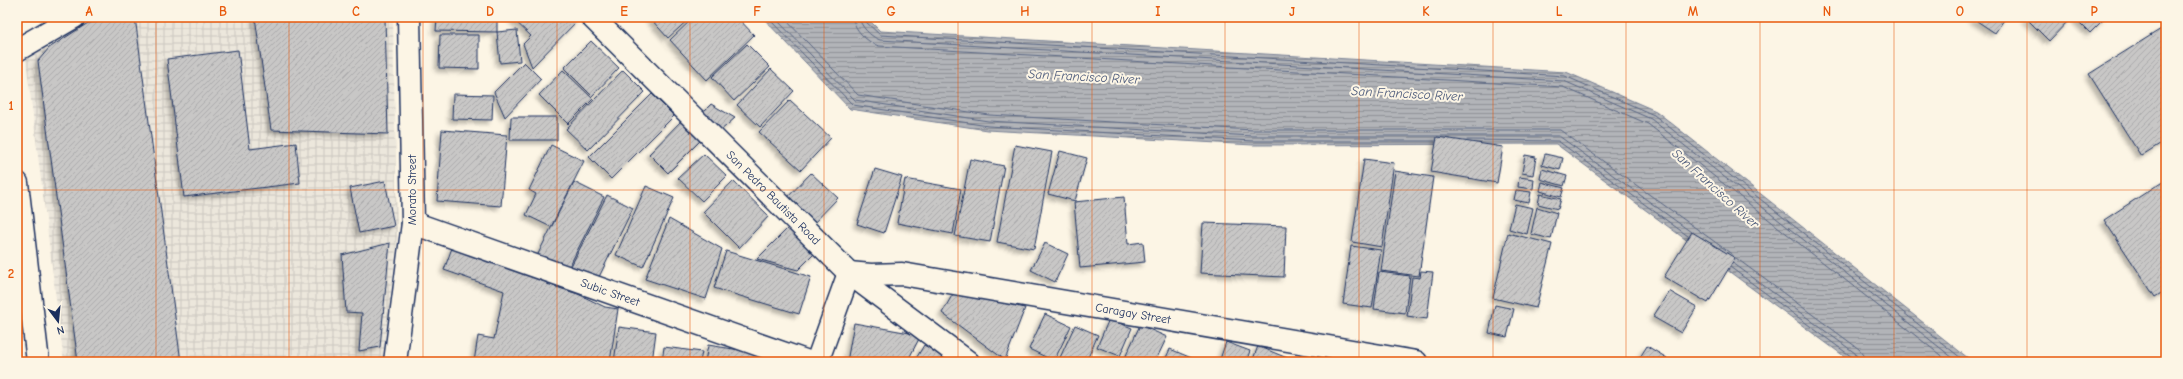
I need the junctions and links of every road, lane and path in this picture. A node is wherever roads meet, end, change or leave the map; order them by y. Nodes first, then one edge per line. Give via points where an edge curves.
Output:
1 (74, 17) edge
2 (409, 17) edge
3 (592, 17) edge
4 (17, 50) edge
5 (17, 183) edge
6 (413, 223) junction
7 (849, 273) junction
8 (38, 362) edge
9 (394, 362) edge
10 (808, 362) edge
11 (817, 362) edge
12 (968, 362) edge
13 (1416, 362) edge

1 - 4 street
2 - 6 street, Morato Street
3 - 7 street, San Pedro Bautista Road
5 - 8 street
6 - 9 street, Morato Street
6 - 10 street, Subic Street
7 - 11 street
7 - 12 street, San Pedro Bautista Road
7 - 13 street, Caragay Street via 902,274

